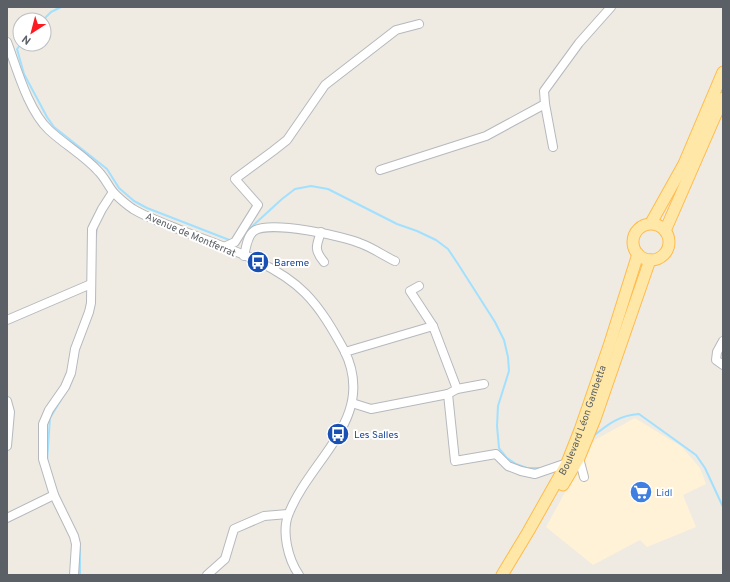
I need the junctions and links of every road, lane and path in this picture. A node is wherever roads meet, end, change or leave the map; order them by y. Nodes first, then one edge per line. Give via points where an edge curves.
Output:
1 (611, 7) edge
2 (419, 24) dead end
3 (7, 42) edge
4 (723, 72) edge
5 (723, 98) edge
6 (545, 104) junction
7 (553, 147) dead end
8 (380, 170) dead end
9 (113, 192) junction
10 (651, 223) junction
11 (665, 231) junction
12 (321, 232) junction
13 (224, 248) junction
14 (638, 254) junction
15 (244, 256) junction
16 (650, 260) junction
17 (395, 261) dead end
18 (324, 262) dead end
19 (92, 284) junction
20 (418, 286) dead end
21 (7, 320) edge
22 (433, 326) junction
23 (723, 341) edge
24 (345, 352) junction
25 (723, 365) edge
26 (484, 384) dead end
27 (457, 389) junction
28 (448, 394) junction
29 (352, 403) junction
30 (7, 406) edge
31 (7, 446) edge
32 (579, 458) junction
33 (567, 463) junction
34 (584, 477) dead end
35 (54, 495) junction
36 (288, 514) junction
37 (7, 518) edge
38 (74, 575) edge
39 (207, 575) edge
40 (299, 575) edge
41 (502, 575) edge
42 (510, 575) edge

1 - 6 street via 579,43 544,91
2 - 13 street via 396,30 325,85 287,140 235,179 258,205 235,242
3 - 9 street, Avenue de Montferrat via 25,91 38,116 48,129 100,172
4 - 10 main road via 684,164
5 - 11 main road
6 - 7 street
6 - 8 street via 486,136
9 - 13 street, Avenue de Montferrat via 132,209
9 - 19 street via 92,229
10 - 11 main road
10 - 14 main road via 635,231 632,243
11 - 16 main road via 669,242 665,253 656,260
12 - 15 street via 266,227 255,231 249,238
12 - 17 street via 362,243
12 - 18 street via 317,245 318,254
13 - 15 street, Avenue de Montferrat
14 - 16 main road
14 - 33 main road, Boulevard Léon Gambetta via 610,343
15 - 24 street, Avenue de Montferrat via 287,278 305,293 319,310
16 - 32 main road, Boulevard Léon Gambetta
19 - 21 street
19 - 35 street via 89,312 75,349 71,373 49,410 44,424 43,459
20 - 22 street via 410,291
22 - 24 street
22 - 27 street
23 - 25 street via 716,352 716,360
24 - 29 street, Avenue de Montferrat via 353,374
26 - 27 street
27 - 28 street
28 - 29 street via 371,409
28 - 33 street via 455,461 496,454 508,466 535,474
29 - 36 street, Avenue de Montferrat via 333,445 303,485
30 - 31 street via 10,412
32 - 34 street
32 - 42 main road, Boulevard Léon Gambetta
33 - 41 main road, Boulevard Léon Gambetta
35 - 37 street
35 - 38 street via 76,544
36 - 39 street via 264,516 234,529 225,558
36 - 40 street, Avenue de Montferrat via 288,552

